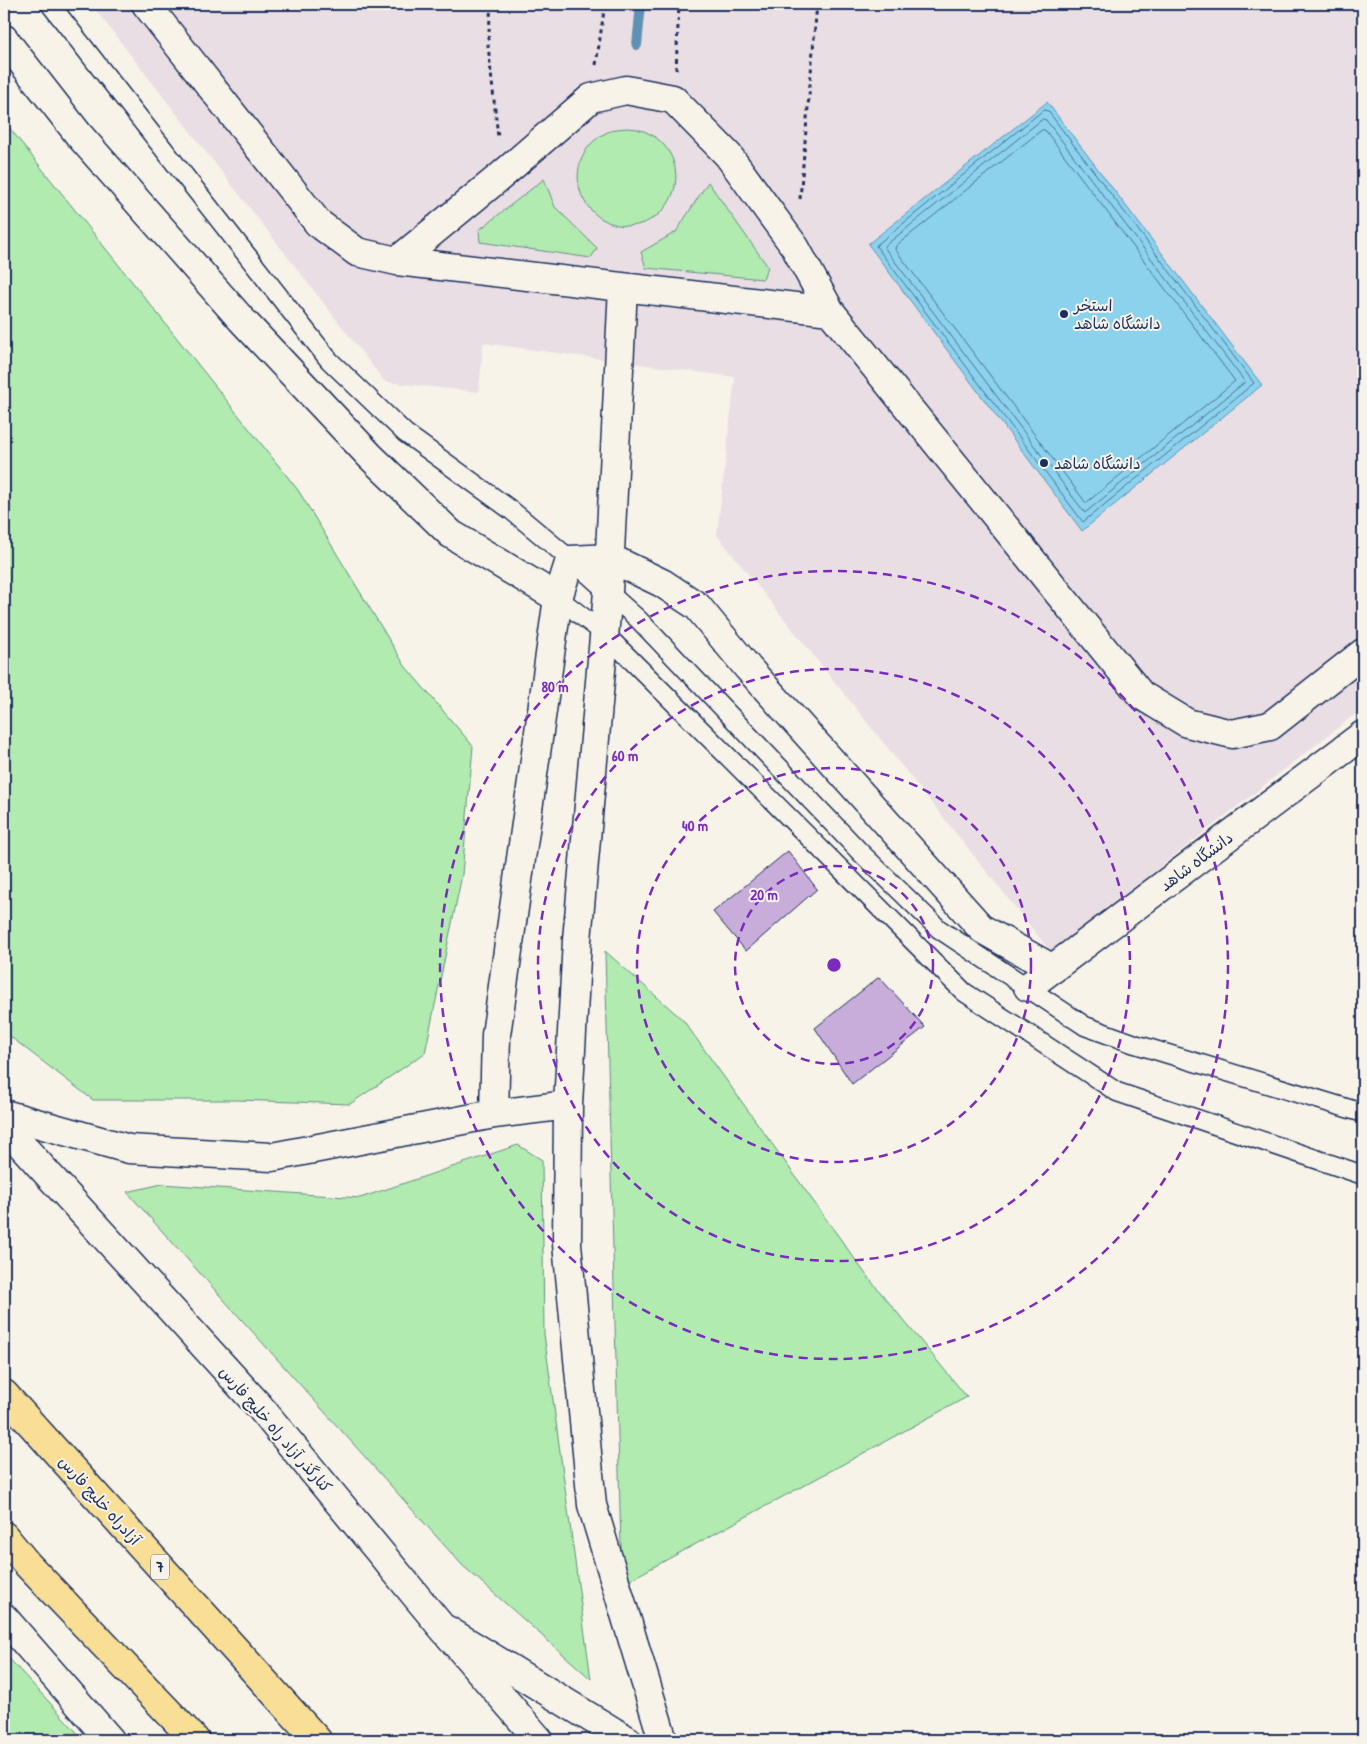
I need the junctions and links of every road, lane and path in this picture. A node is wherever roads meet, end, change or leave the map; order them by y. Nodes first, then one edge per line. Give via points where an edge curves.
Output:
1 (50, 4) edge
2 (146, 4) edge
3 (491, 4) edge
4 (605, 4) edge
5 (679, 4) edge
6 (817, 4) edge
7 (4, 39) edge
8 (591, 98) junction
9 (674, 100) junction
10 (502, 175) junction
11 (796, 247) junction
12 (397, 260) junction
13 (623, 287) junction
14 (830, 311) junction
15 (610, 558) junction
16 (570, 560) junction
17 (608, 592) junction
18 (558, 598) junction
19 (604, 633) junction
20 (1363, 653) edge
21 (1363, 736) edge
22 (1053, 969) junction
23 (1028, 987) junction
24 (568, 1105) junction
25 (1363, 1112) edge
26 (4, 1114) edge
27 (494, 1114) junction
28 (4, 1126) edge
29 (1363, 1175) edge
30 (4, 1394) edge
31 (4, 1536) edge
32 (4, 1618) edge
33 (440, 1625) junction
34 (110, 1740) edge
35 (195, 1740) edge
36 (317, 1740) edge
37 (539, 1740) edge
38 (627, 1740) edge
39 (663, 1740) edge

1 - 16 lane via 329,360 405,433 511,510
2 - 12 street via 318,223 357,252
3 - 10 path via 488,45
4 - 8 path
5 - 9 path
6 - 11 path
7 - 18 street via 79,135 241,319 370,456 451,534
8 - 9 street via 626,90
8 - 10 street
9 - 11 street via 728,155
10 - 12 street
11 - 14 street
12 - 13 street
13 - 14 street
13 - 15 street
14 - 20 street via 1141,695 1187,723 1232,734 1270,726
15 - 16 street
15 - 17 street
15 - 22 street via 662,583 697,606 748,668 982,929
16 - 17 lane
16 - 18 street
17 - 19 street
17 - 23 lane via 939,929
18 - 19 lane
18 - 27 street via 496,1035
19 - 24 street via 577,940
19 - 29 lane via 964,992 1117,1092
21 - 22 street, دانشگاه شاهد
22 - 23 street, دانشگاه شاهد
23 - 25 lane via 1085,1026
24 - 27 street
24 - 39 street via 567,1244 592,1505
26 - 27 street via 129,1149 272,1157
28 - 33 street, کنارگذر آزاد راه خلیج فارس via 259,1406
30 - 36 highway, آزادراه خلیج فارس / 7
31 - 35 highway
32 - 34 street
33 - 37 street, کنارگذر آزاد راه خلیج فارس
33 - 38 street

